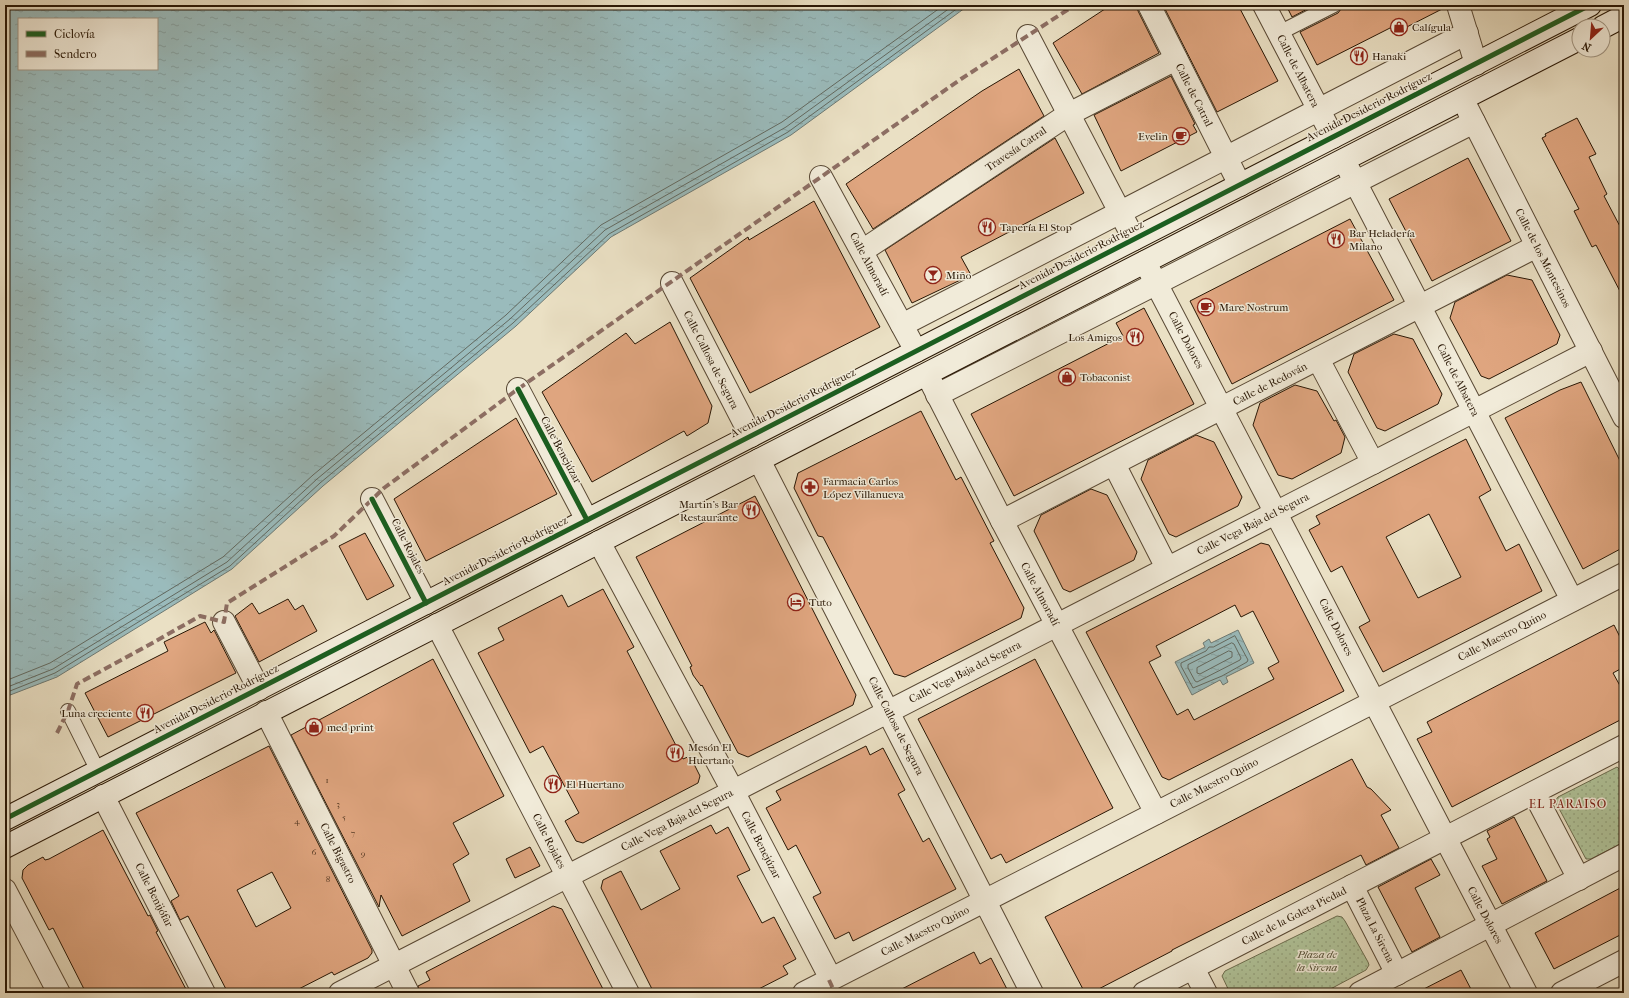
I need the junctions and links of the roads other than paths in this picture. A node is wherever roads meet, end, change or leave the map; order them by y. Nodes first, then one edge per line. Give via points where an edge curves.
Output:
1 (1149, 5) edge
2 (1264, 5) edge
3 (1334, 5) edge
4 (1458, 5) edge
5 (1590, 5) edge
6 (1624, 16) edge
7 (1611, 23) edge
8 (1279, 33) junction
9 (1467, 33) junction
10 (1028, 36) dead end
11 (1571, 43) edge
12 (1176, 59) junction
13 (1476, 64) junction
14 (1463, 99) junction
15 (1318, 110) junction
16 (1069, 114) junction
17 (1474, 122) junction
18 (1333, 137) junction
19 (1226, 157) junction
20 (1344, 160) junction
21 (821, 177) dead end
22 (1356, 182) junction
23 (1240, 185) junction
24 (1120, 212) junction
25 (1134, 239) junction
26 (1537, 246) junction
27 (862, 252) junction
28 (1146, 262) junction
29 (672, 283) dead end
30 (1157, 284) junction
31 (1420, 307) junction
32 (902, 325) junction
33 (916, 351) junction
34 (1591, 351) junction
35 (1318, 359) junction
36 (926, 374) junction
37 (518, 389) dead end
38 (937, 395) junction
39 (1222, 408) junction
40 (1474, 411) junction
41 (1624, 417) edge
42 (751, 436) junction
43 (759, 460) junction
44 (1373, 462) junction
45 (1114, 464) junction
46 (372, 499) dead end
47 (1276, 512) junction
48 (587, 520) junction
49 (1002, 521) junction
50 (599, 542) junction
51 (1168, 568) junction
52 (1624, 574) edge
53 (1572, 600) junction
54 (426, 603) junction
55 (224, 622) dead end
56 (437, 625) junction
57 (1057, 625) junction
58 (259, 689) junction
59 (1374, 701) junction
60 (68, 711) dead end
61 (266, 712) junction
62 (888, 712) junction
63 (1624, 746) edge
64 (98, 771) junction
65 (733, 791) junction
66 (1534, 793) junction
67 (103, 796) junction
68 (1156, 812) junction
69 (5, 819) edge
70 (1445, 838) junction
71 (5, 847) edge
72 (1624, 855) edge
73 (567, 876) junction
74 (1579, 879) junction
75 (1352, 886) junction
76 (5, 890) edge
77 (985, 900) junction
78 (1490, 925) junction
79 (1624, 961) edge
80 (394, 965) junction
81 (1193, 968) junction
82 (1397, 974) junction
83 (832, 984) edge
84 (59, 993) edge
85 (204, 993) edge
86 (340, 993) edge
87 (408, 993) edge
88 (628, 993) edge
89 (804, 993) edge
90 (1032, 993) edge
91 (1144, 993) edge
92 (1206, 993) edge
93 (1360, 993) edge
94 (1526, 993) edge
95 (1562, 993) edge

1 - 12 street, Calle de Catral
2 - 8 street, Calle de Albatera
3 - 8 lane
4 - 9 street
5 - 13 street, Avenida Desiderio Rodríguez
6 - 7 street
8 - 15 street, Calle de Albatera
9 - 13 street
9 - 15 street, Avenida Desiderio Rodríguez
10 - 16 street
11 - 14 street
12 - 16 street, Travesía Catral
12 - 19 street, Calle de Catral
13 - 18 street, Avenida Desiderio Rodríguez
14 - 17 street, Calle de los Montesinos
14 - 20 street
15 - 18 street, Calle de Albatera
15 - 19 street, Avenida Desiderio Rodríguez
16 - 24 street
16 - 27 street, Travesía Catral
17 - 22 street
17 - 26 street, Calle de los Montesinos
18 - 23 street, Avenida Desiderio Rodríguez
19 - 23 street, Calle de Catral
19 - 24 street, Avenida Desiderio Rodríguez
20 - 22 street, Calle de Albatera
20 - 28 street
21 - 27 street, Calle Almoradí
22 - 30 street
22 - 31 street, Calle de Albatera
23 - 25 street, Avenida Desiderio Rodríguez
24 - 25 street
24 - 32 street, Avenida Desiderio Rodríguez
25 - 33 street, Avenida Desiderio Rodríguez
26 - 31 street, Calle de Redován
26 - 34 street, Calle de los Montesinos
27 - 32 street, Calle Almoradí
28 - 30 street, Calle Dolores
28 - 36 street
29 - 42 street, Calle Callosa de Segura
30 - 38 street
30 - 39 street, Calle Dolores
31 - 35 street, Calle de Redován
31 - 40 street, Calle de Albatera
32 - 33 street, Calle Almoradí
33 - 42 street, Avenida Desiderio Rodríguez
34 - 40 street, Calle Vega Baja del Segura
34 - 41 street, Calle de los Montesinos
35 - 39 street, Calle de Redován
35 - 44 street
36 - 38 street, Calle Almoradí
36 - 43 street
37 - 48 street, Calle Benejúzar
38 - 49 street, Calle Almoradí
39 - 45 street, Calle de Redován
39 - 47 street, Calle Dolores
40 - 44 street, Calle Vega Baja del Segura
40 - 53 street, Calle de Albatera
42 - 48 street, Avenida Desiderio Rodríguez
43 - 50 street
43 - 62 street, Calle Callosa de Segura
44 - 47 street, Calle Vega Baja del Segura
45 - 49 street, Calle de Redován
45 - 51 street
46 - 54 street, Calle Rojales
47 - 51 street, Calle Vega Baja del Segura
47 - 59 street, Calle Dolores
48 - 54 street, Avenida Desiderio Rodríguez
49 - 57 street, Calle Almoradí
50 - 56 street
50 - 65 street, Calle Benejúzar
51 - 57 street, Calle Vega Baja del Segura
52 - 53 street, Calle Maestro Quino
53 - 59 street, Calle Maestro Quino
54 - 58 street, Avenida Desiderio Rodríguez
55 - 58 street
56 - 61 street
56 - 73 street, Calle Rojales
57 - 62 street, Calle Vega Baja del Segura
57 - 68 street, Calle Almoradí
58 - 64 street, Avenida Desiderio Rodríguez
59 - 68 street, Calle Maestro Quino
59 - 70 street, Calle Dolores
60 - 64 lane
61 - 67 street
61 - 80 street, Calle Bigastro
62 - 65 street, Calle Vega Baja del Segura
62 - 77 street, Calle Callosa de Segura
63 - 66 street, Calle de la Goleta Piedad
64 - 69 street, Avenida Desiderio Rodríguez
65 - 73 street, Calle Vega Baja del Segura
65 - 83 street, Calle Benejúzar
66 - 70 street, Calle de la Goleta Piedad
66 - 74 street
67 - 71 street
67 - 85 street, Calle Benijófar
68 - 77 street, Calle Maestro Quino
70 - 75 street, Calle de la Goleta Piedad
70 - 78 street, Calle Dolores
72 - 74 street
73 - 80 street, Calle Vega Baja del Segura
73 - 88 street, Calle Rojales
74 - 78 street
75 - 81 street, Calle de la Goleta Piedad
75 - 82 street, Plaza La Sirena
76 - 84 street
77 - 83 street, Calle Maestro Quino
77 - 90 street, Calle Callosa de Segura
78 - 82 street
78 - 94 street, Calle Dolores
79 - 95 street
80 - 86 street, Calle Vega Baja del Segura
80 - 87 street, Calle Bigastro
81 - 91 street, Calle de la Goleta Piedad
81 - 92 street
82 - 93 street
83 - 89 street, Calle Maestro Quino

